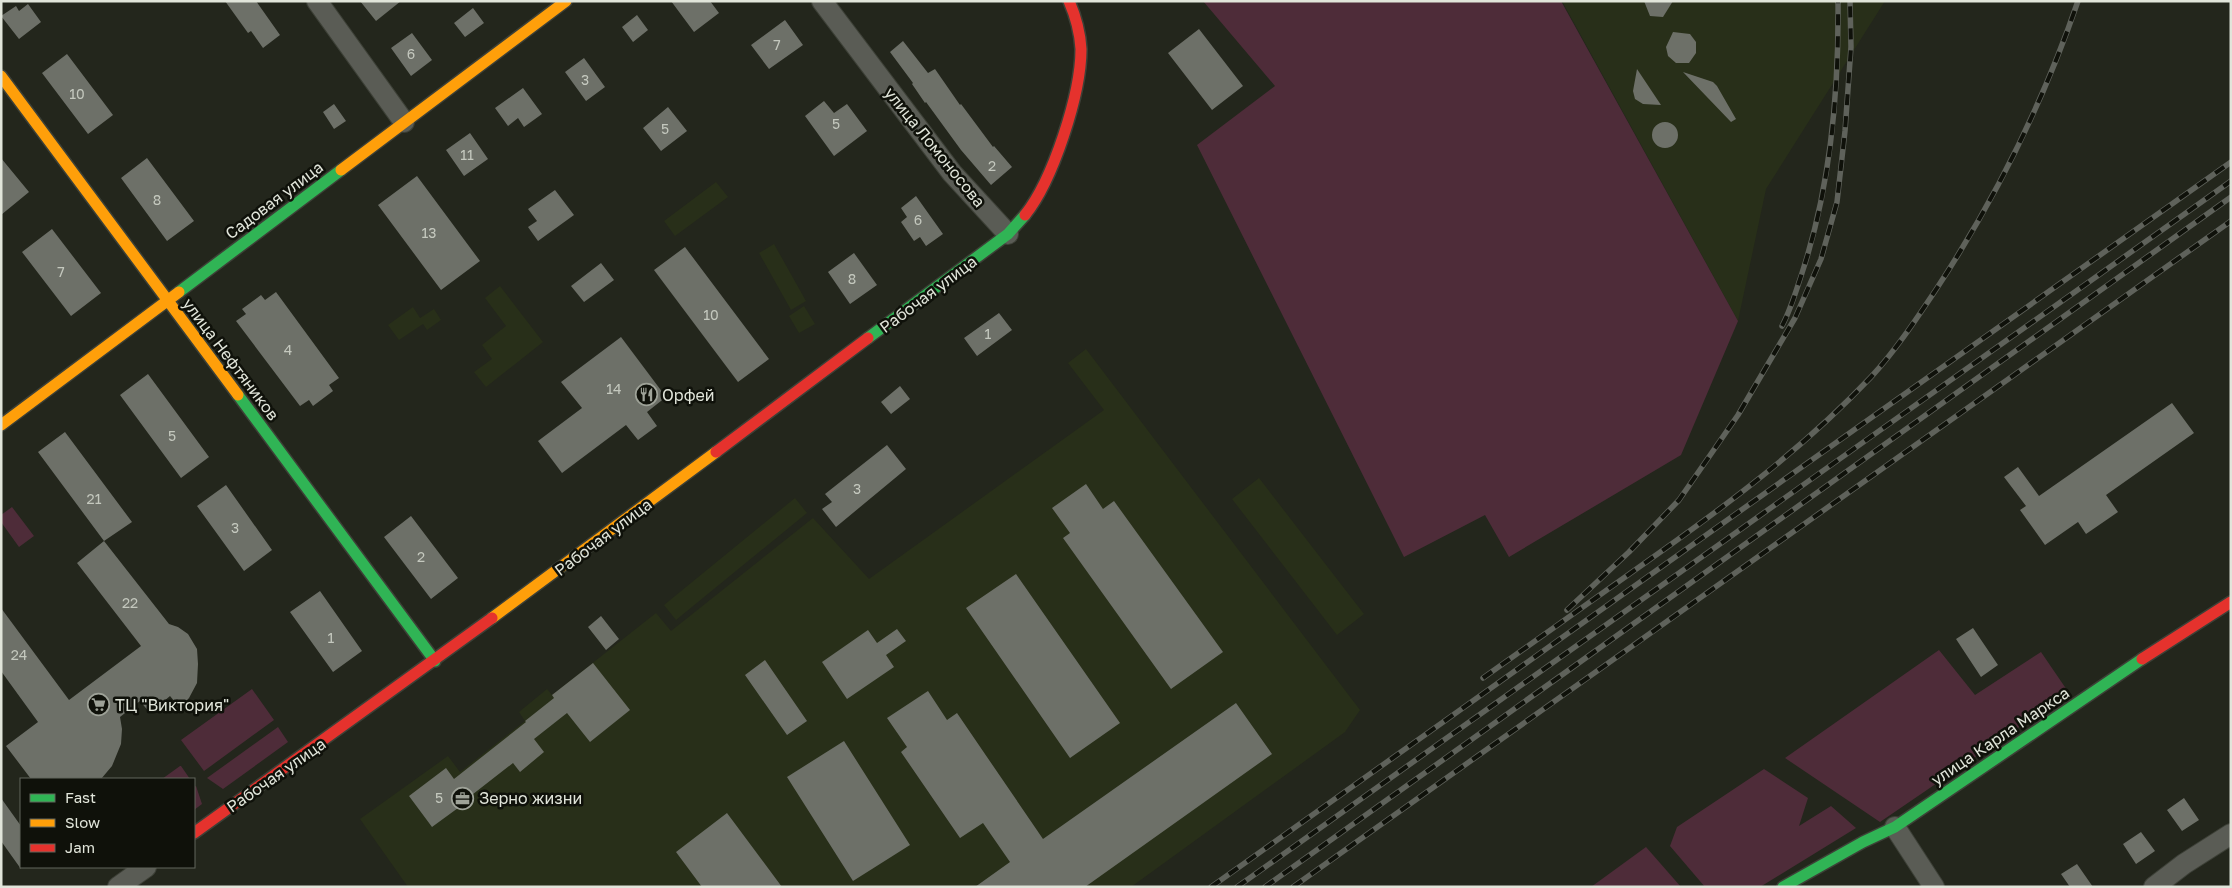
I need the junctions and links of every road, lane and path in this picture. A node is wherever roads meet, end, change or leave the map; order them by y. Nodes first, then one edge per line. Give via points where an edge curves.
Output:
1 (317, 1) edge
2 (566, 1) edge
3 (822, 1) edge
4 (1069, 1) edge
5 (1, 76) edge
6 (404, 122) junction
7 (1008, 234) junction
8 (168, 301) junction
9 (1, 424) edge
10 (2231, 602) edge
11 (435, 661) junction
12 (1895, 827) junction
13 (195, 832) edge
14 (2231, 834) edge
15 (145, 868) edge
16 (118, 887) edge
17 (1783, 887) edge
18 (1934, 887) edge
19 (2154, 887) edge

1 - 6 street
2 - 6 street, Садовая улица
3 - 7 street, улица Ломоносова via 952,173
4 - 7 street via 1079,31 1076,91 1054,161 1028,212
5 - 8 street, улица Нефтяников
6 - 8 street, Садовая улица
7 - 11 street, Рабочая улица
8 - 9 street, Садовая улица
8 - 11 street, улица Нефтяников
10 - 12 street, улица Карла Маркса
11 - 13 street, Рабочая улица
12 - 17 street, улица Карла Маркса
12 - 18 street
14 - 19 street
15 - 16 street

